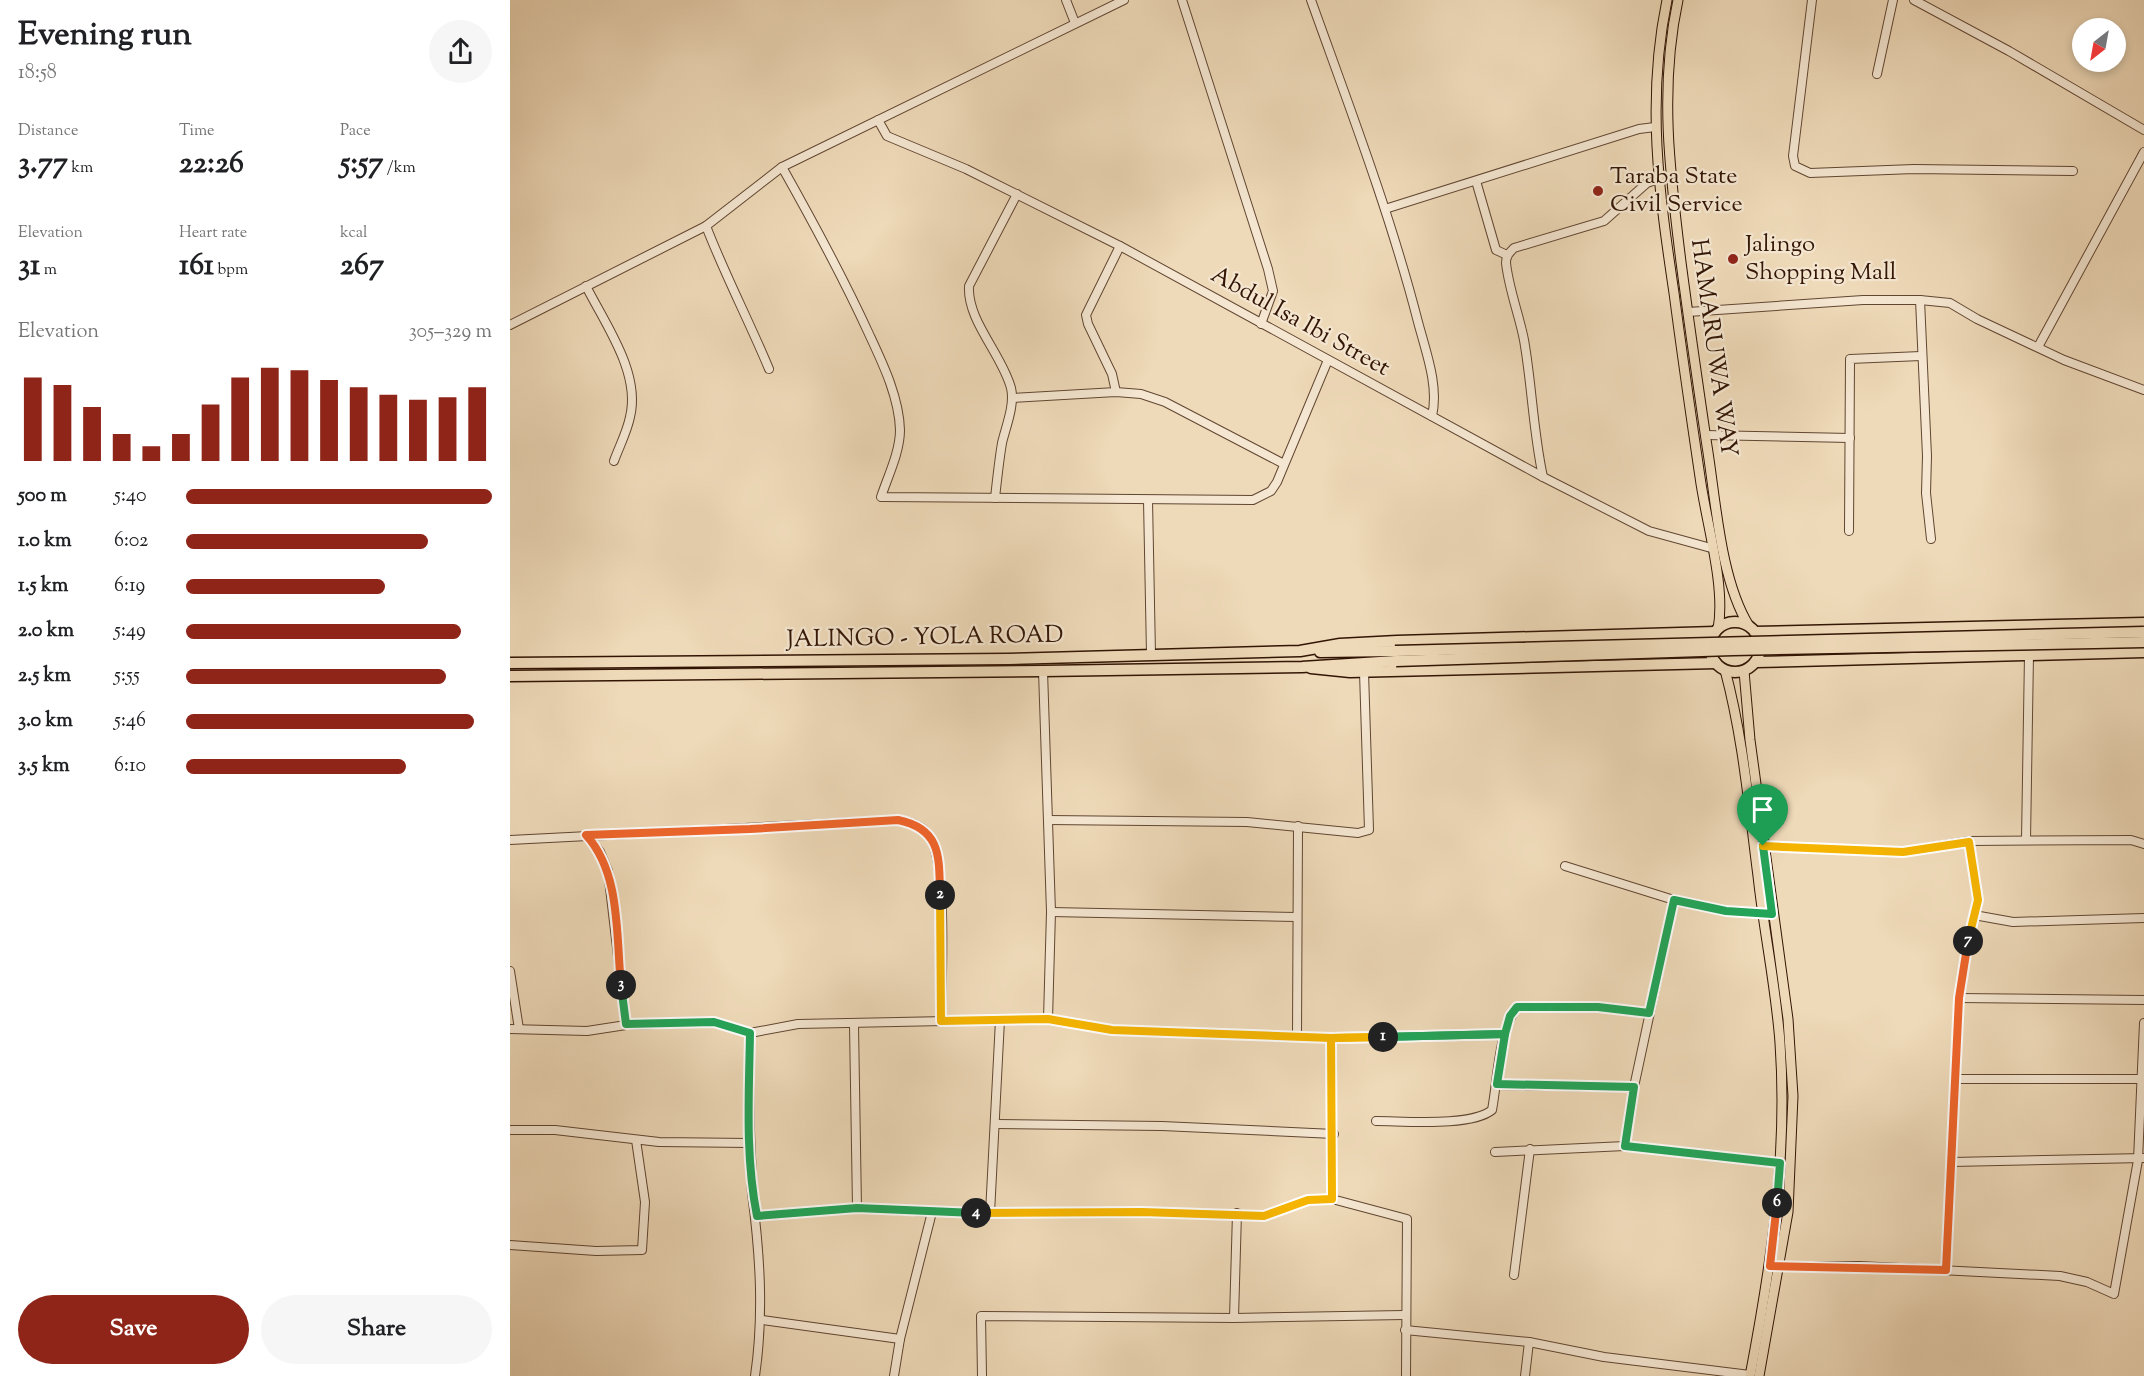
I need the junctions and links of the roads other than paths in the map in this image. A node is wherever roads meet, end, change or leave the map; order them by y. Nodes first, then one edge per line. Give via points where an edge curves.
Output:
1 (1066, 0) edge
2 (1124, 0) edge
3 (1182, 0) edge
4 (1311, 0) edge
5 (1667, 0) edge
6 (1678, 0) edge
7 (1812, 0) edge
8 (1893, 0) edge
9 (1914, 0) edge
10 (1075, 23) junction
11 (1877, 74) dead end
12 (878, 120) junction
13 (1654, 127) junction
14 (2144, 130) edge
15 (2144, 152) edge
16 (782, 167) junction
17 (2073, 171) dead end
18 (1658, 179) junction
19 (1476, 181) junction
20 (1017, 194) junction
21 (1385, 209) junction
22 (706, 226) junction
23 (1120, 246) junction
24 (1507, 255) junction
25 (586, 286) junction
26 (1920, 300) junction
27 (1688, 312) junction
28 (1261, 324) junction
29 (510, 325) edge
30 (2038, 347) junction
31 (1921, 356) junction
32 (1328, 360) junction
33 (769, 369) dead end
34 (2144, 390) edge
35 (1116, 392) junction
36 (1012, 398) junction
37 (1432, 416) junction
38 (1705, 435) junction
39 (1850, 438) junction
40 (614, 461) dead end
41 (1284, 464) junction
42 (1543, 477) junction
43 (995, 498) junction
44 (1148, 500) junction
45 (1848, 531) dead end
46 (1931, 539) dead end
47 (1711, 548) junction
48 (2144, 623) edge
49 (1752, 629) junction
50 (1717, 631) junction
51 (2144, 632) edge
52 (2144, 642) edge
53 (1300, 651) junction
54 (2144, 652) edge
55 (1151, 654) junction
56 (2029, 655) junction
57 (1395, 656) junction
58 (1756, 662) junction
59 (510, 663) edge
60 (1720, 666) junction
61 (1302, 667) junction
62 (1043, 671) junction
63 (1744, 671) junction
64 (1364, 672) junction
65 (510, 676) edge
66 (1048, 820) junction
67 (1298, 826) junction
68 (586, 835) junction
69 (510, 840) edge
70 (2026, 840) junction
71 (1969, 842) junction
72 (2144, 844) edge
73 (1763, 846) junction
74 (1565, 866) dead end
75 (1674, 900) junction
76 (1051, 912) junction
77 (1767, 915) junction
78 (1974, 915) junction
79 (1296, 918) junction
80 (2144, 918) edge
81 (510, 971) edge
82 (1959, 998) junction
83 (2144, 1000) edge
84 (1649, 1013) junction
85 (1048, 1019) junction
86 (1000, 1020) junction
87 (941, 1021) junction
88 (2144, 1023) edge
89 (626, 1024) junction
90 (854, 1025) junction
91 (510, 1029) edge
92 (519, 1029) junction
93 (750, 1033) junction
94 (1505, 1034) junction
95 (1297, 1036) junction
96 (1331, 1038) junction
97 (1955, 1078) junction
98 (2141, 1079) junction
99 (1497, 1084) junction
100 (1634, 1087) junction
101 (1376, 1121) dead end
102 (996, 1124) junction
103 (510, 1130) edge
104 (1334, 1134) junction
105 (636, 1140) junction
106 (750, 1143) junction
107 (1625, 1146) junction
108 (1530, 1149) junction
109 (1495, 1152) dead end
110 (2141, 1159) edge
111 (1952, 1162) junction
112 (1780, 1163) junction
113 (1332, 1199) junction
114 (857, 1208) junction
115 (932, 1212) junction
116 (990, 1213) junction
117 (1237, 1214) junction
118 (757, 1216) junction
119 (510, 1245) edge
120 (1775, 1267) junction
121 (1946, 1270) junction
122 (1514, 1275) dead end
123 (1404, 1315) junction
124 (1234, 1318) junction
125 (762, 1320) junction
126 (1405, 1330) junction
127 (900, 1339) junction
128 (1529, 1342) junction
129 (755, 1376) edge
130 (894, 1376) edge
131 (982, 1376) edge
132 (1406, 1376) edge
133 (1525, 1376) edge
134 (1753, 1376) edge

1 - 10 street
2 - 10 street
3 - 28 street via 1269,269 1274,291
4 - 21 street
5 - 13 main road via 1659,38
6 - 27 main road, HAMARUWA WAY via 1669,55 1667,122
7 - 17 street via 1793,156 1795,166 1810,173 1914,169
8 - 11 street
9 - 14 street
10 - 12 street
12 - 16 street
12 - 20 street, Abdul Isa Ibi Street via 887,136
13 - 18 main road
13 - 19 street
15 - 30 street
16 - 22 street
16 - 43 street via 844,278 884,366 900,432 881,496
18 - 24 street via 1647,183 1604,221 1514,248
18 - 47 main road
19 - 21 street
19 - 24 street via 1496,250
20 - 23 street, Abdul Isa Ibi Street
20 - 36 street via 969,286 968,302 989,338 1011,387
21 - 37 street via 1426,350 1436,400
22 - 25 street
22 - 33 street
23 - 28 street, Abdul Isa Ibi Street
23 - 35 street via 1086,315
24 - 42 street
25 - 29 street
25 - 40 street via 625,364 632,387 631,417
26 - 27 street
26 - 30 street via 1950,303
26 - 31 street
27 - 38 main road, HAMARUWA WAY
28 - 32 street, Abdul Isa Ibi Street
30 - 34 street
31 - 39 street via 1850,359
31 - 46 street
32 - 37 street, Abdul Isa Ibi Street
32 - 41 street
35 - 36 street
35 - 41 street via 1141,394 1165,402
36 - 43 street
37 - 42 street, Abdul Isa Ibi Street
38 - 39 street
38 - 49 main road, HAMARUWA WAY via 1731,590
39 - 45 street
41 - 44 street via 1271,491 1253,500
42 - 47 street, Abdul Isa Ibi Street via 1649,531
43 - 44 street
44 - 55 street
47 - 50 main road via 1721,600
48 - 49 highway
49 - 50 highway via 1738,622
49 - 58 highway via 1761,647
50 - 53 highway, JALINGO - YOLA ROAD via 1340,644
50 - 60 highway via 1710,649
51 - 57 highway, bridge
52 - 57 highway, bridge
53 - 55 highway, JALINGO - YOLA ROAD
53 - 57 highway
54 - 56 highway
55 - 59 highway, JALINGO - YOLA ROAD
56 - 58 highway
56 - 70 street
57 - 61 highway
58 - 63 highway
60 - 63 highway
60 - 64 highway
60 - 77 main road via 1741,751
61 - 62 highway
61 - 64 highway
62 - 65 highway
62 - 66 street
63 - 73 main road
64 - 67 street via 1369,830 1358,833
66 - 67 street
66 - 76 street
67 - 79 street
68 - 69 street
68 - 87 street via 898,820 915,823 934,842 939,860
68 - 89 street via 600,852 608,871
70 - 71 street
70 - 72 street via 2130,840
71 - 73 street via 1903,852
71 - 78 street via 1978,900
73 - 77 main road
74 - 75 street
75 - 77 street
75 - 84 street
76 - 79 street
76 - 85 street
77 - 112 main road via 1780,1041
77 - 120 main road via 1788,1019 1793,1087 1792,1153
78 - 80 street via 2013,922
78 - 82 street
79 - 95 street
81 - 92 street
82 - 83 street
82 - 97 street
84 - 94 street via 1598,1007 1517,1007
84 - 100 street
85 - 86 street
85 - 95 street via 1112,1030
86 - 87 street
86 - 102 street
87 - 90 street
88 - 98 street
89 - 92 street via 587,1031
89 - 93 street via 714,1022
90 - 93 street via 798,1024
90 - 114 street
91 - 92 street
93 - 106 street
94 - 96 street
94 - 99 street
95 - 96 street
96 - 104 street
97 - 98 street
97 - 111 street
98 - 110 street
99 - 100 street
99 - 101 street via 1492,1110 1485,1116
100 - 107 street
102 - 104 street
102 - 116 street
103 - 105 street via 555,1130
104 - 113 street
105 - 106 street
105 - 119 street via 645,1202 642,1250
106 - 118 street
107 - 108 street
107 - 112 street
108 - 109 street
108 - 122 street
110 - 111 street
110 - 121 street via 2114,1294 2060,1276
111 - 121 street
112 - 120 main road
113 - 117 street via 1308,1200 1264,1216
113 - 123 street via 1407,1219
114 - 115 street
114 - 118 street
115 - 116 street
115 - 127 street
116 - 117 street
117 - 124 street
118 - 125 street
120 - 121 street
120 - 134 main road
123 - 124 street
123 - 126 street
124 - 131 street via 981,1316
125 - 127 street
125 - 129 street
126 - 128 street
126 - 132 street
127 - 130 street
128 - 133 street
128 - 134 street via 1604,1357

